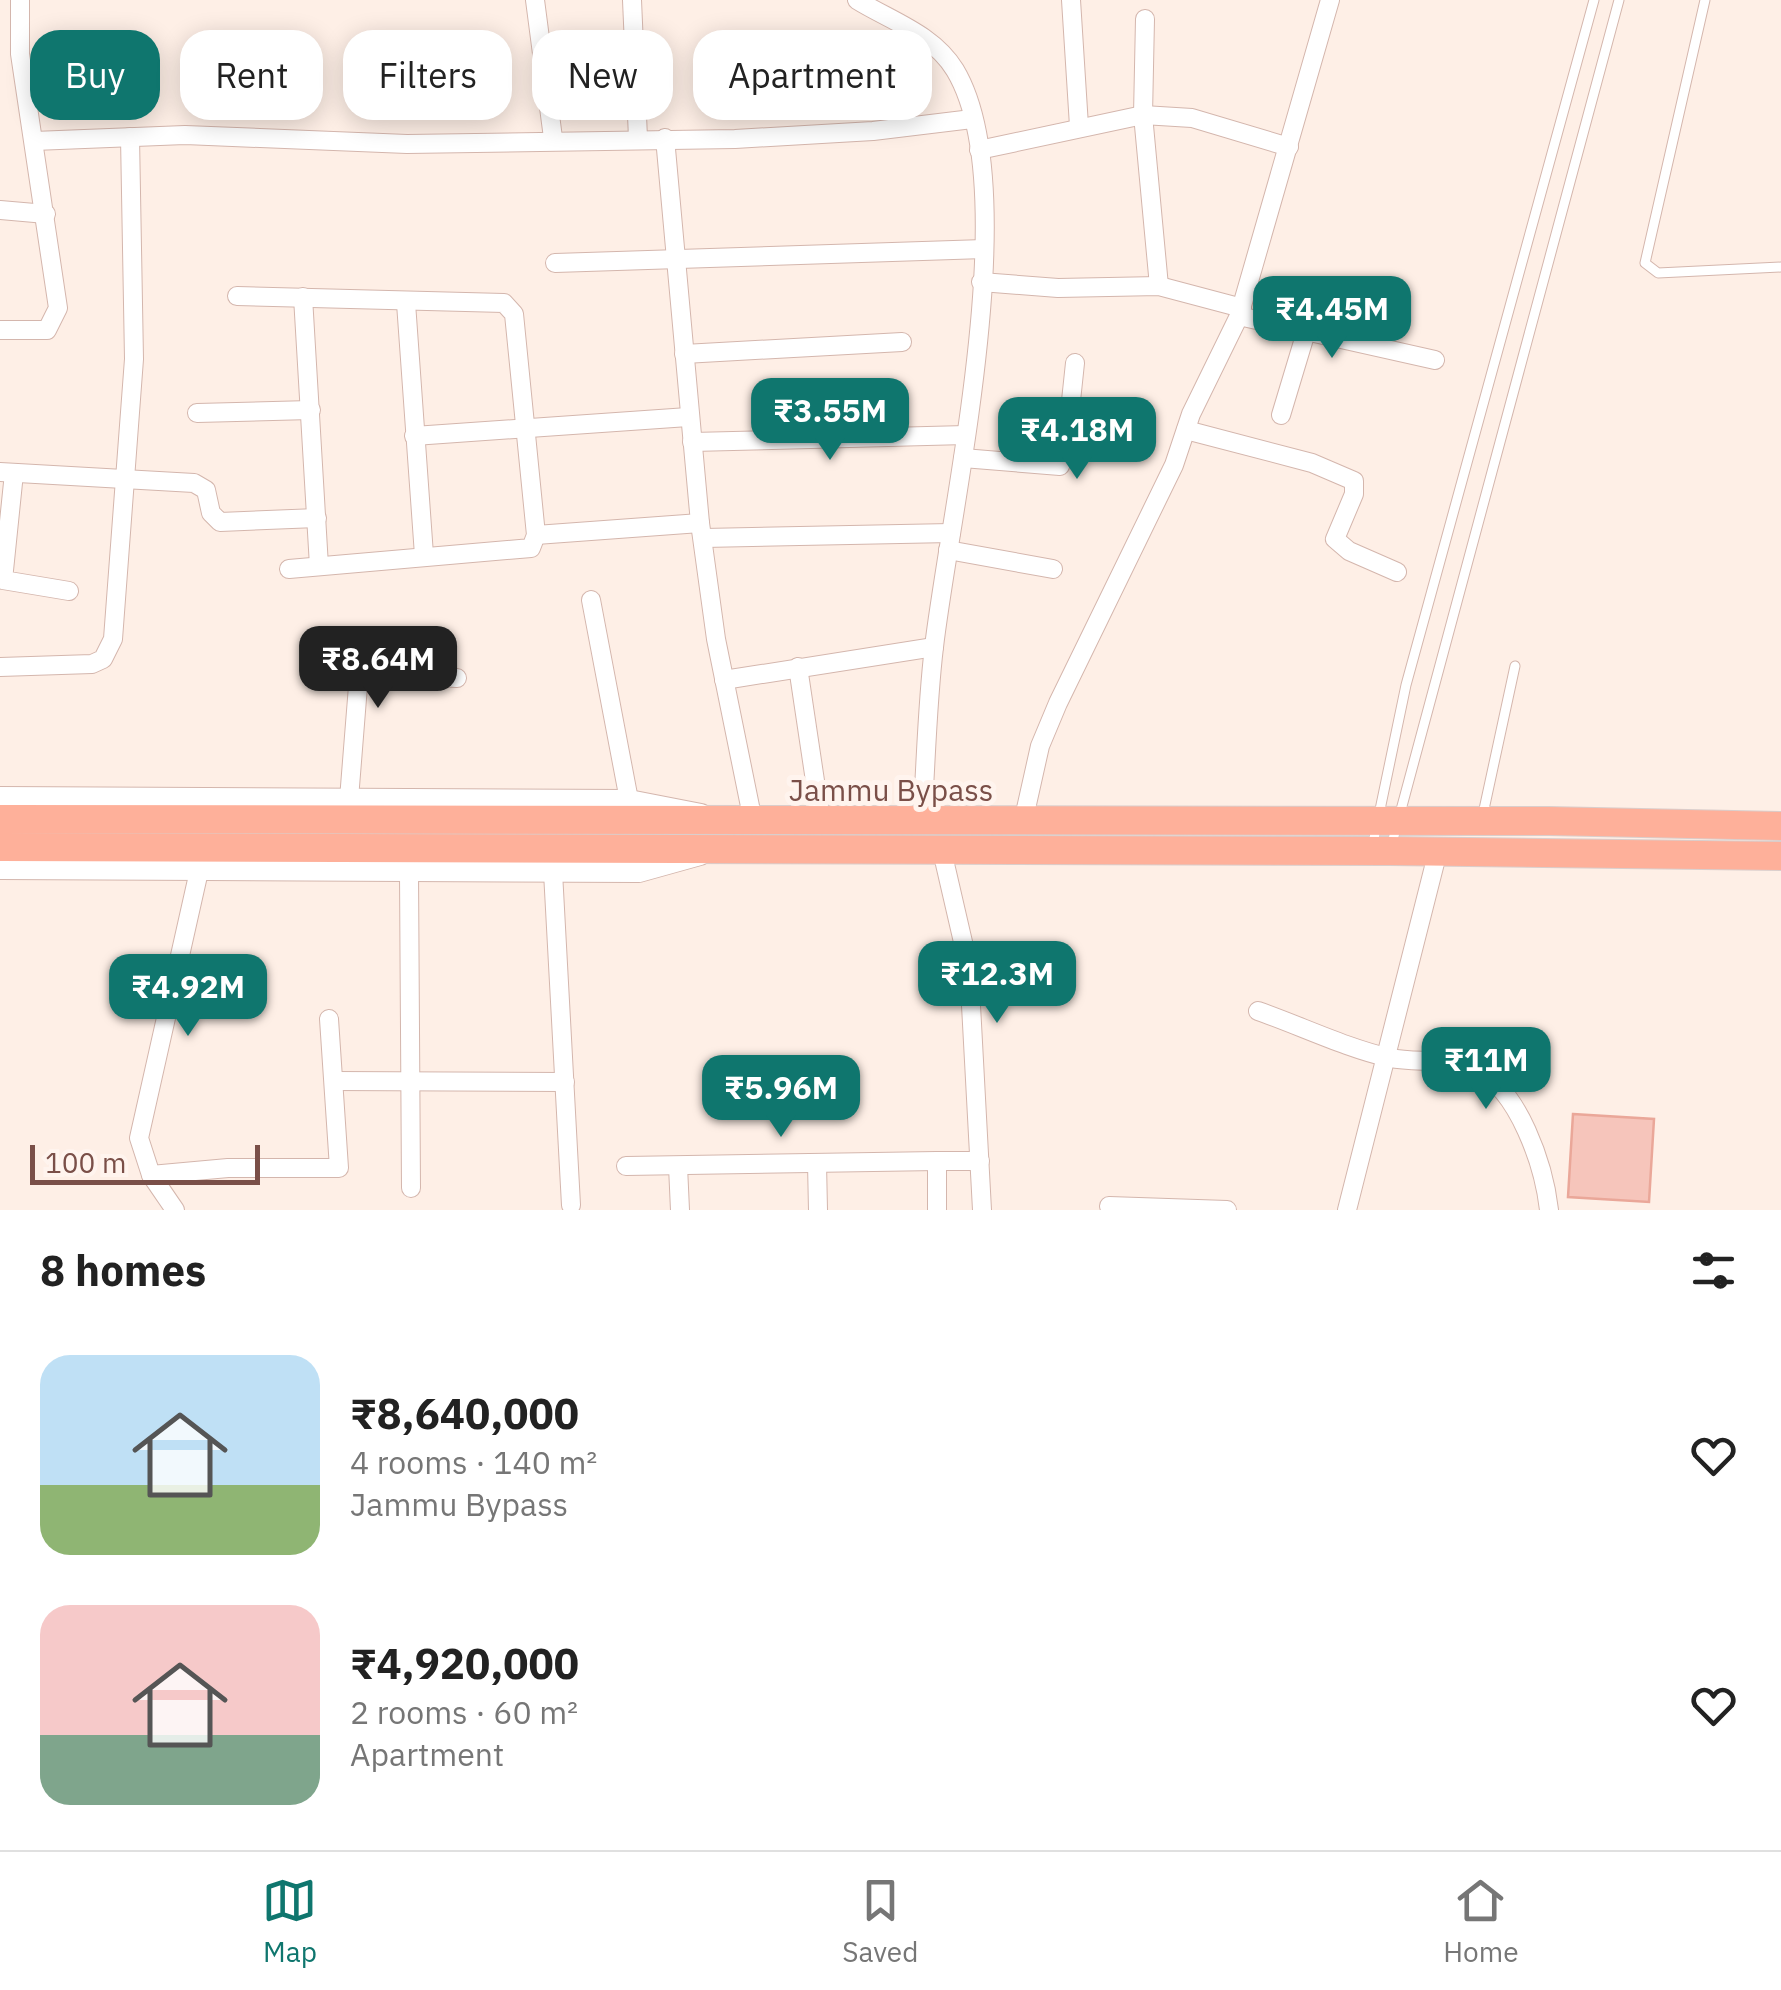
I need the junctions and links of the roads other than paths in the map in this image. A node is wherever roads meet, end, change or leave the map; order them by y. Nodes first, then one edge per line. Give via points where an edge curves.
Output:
1 (20, 0) edge
2 (535, 0) edge
3 (632, 0) edge
4 (857, 0) edge
5 (1071, 0) edge
6 (1330, 0) edge
7 (1594, 0) edge
8 (1619, 0) edge
9 (1705, 0) edge
10 (1145, 19) dead end
11 (1143, 115) junction
12 (972, 120) junction
13 (1079, 126) junction
14 (130, 137) junction
15 (553, 138) junction
16 (638, 138) junction
17 (665, 138) junction
18 (34, 141) junction
19 (1289, 147) junction
20 (979, 150) junction
21 (0, 210) edge
22 (46, 214) junction
23 (984, 250) junction
24 (674, 256) junction
25 (555, 263) dead end
26 (1781, 266) edge
27 (982, 282) junction
28 (1158, 286) junction
29 (237, 296) dead end
30 (302, 298) junction
31 (406, 303) junction
32 (1241, 312) junction
33 (0, 330) edge
34 (1306, 332) junction
35 (902, 342) dead end
36 (684, 354) junction
37 (1435, 360) dead end
38 (1075, 363) dead end
39 (311, 410) junction
40 (197, 413) dead end
41 (1280, 414) dead end
42 (688, 417) junction
43 (522, 428) junction
44 (1186, 430) junction
45 (966, 435) junction
46 (414, 436) junction
47 (692, 442) junction
48 (963, 458) junction
49 (7, 473) edge
50 (128, 479) junction
51 (317, 518) junction
52 (702, 531) junction
53 (536, 535) junction
54 (950, 541) junction
55 (424, 555) junction
56 (320, 566) junction
57 (1053, 568) dead end
58 (289, 569) dead end
59 (1398, 572) dead end
60 (69, 591) dead end
61 (591, 600) dead end
62 (934, 648) junction
63 (1515, 666) dead end
64 (0, 667) edge
65 (798, 667) junction
66 (457, 678) dead end
67 (724, 680) junction
68 (0, 797) edge
69 (349, 799) junction
70 (629, 800) junction
71 (0, 818) edge
72 (718, 821) junction
73 (753, 821) junction
74 (820, 821) junction
75 (922, 822) junction
76 (1023, 822) junction
77 (1481, 822) junction
78 (1386, 823) junction
79 (1781, 826) edge
80 (0, 848) edge
81 (711, 850) junction
82 (1380, 851) junction
83 (1438, 851) junction
84 (942, 852) junction
85 (1781, 856) edge
86 (0, 869) edge
87 (200, 871) junction
88 (554, 872) junction
89 (409, 873) junction
90 (1258, 1011) dead end
91 (330, 1018) dead end
92 (1390, 1058) junction
93 (334, 1082) junction
94 (408, 1082) junction
95 (565, 1082) junction
96 (937, 1161) junction
97 (980, 1161) junction
98 (817, 1163) junction
99 (626, 1166) dead end
100 (678, 1166) junction
101 (151, 1175) junction
102 (411, 1188) dead end
103 (571, 1205) dead end
104 (1109, 1206) dead end
105 (1141, 1208) edge
106 (175, 1210) edge
107 (680, 1210) edge
108 (818, 1210) edge
109 (937, 1210) edge
110 (982, 1210) edge
111 (1226, 1210) edge
112 (1347, 1210) edge
113 (1549, 1210) edge

1 - 18 street via 20,54
2 - 15 street
3 - 16 street
4 - 12 street via 938,49 955,70
5 - 13 street
6 - 19 street
7 - 78 lane via 1406,684
8 - 78 lane
9 - 26 lane via 1644,263 1658,273
10 - 11 street
11 - 13 street
11 - 19 street via 1192,118
11 - 28 street
12 - 17 street via 803,136
12 - 20 street
13 - 20 street
14 - 15 street via 407,144
14 - 18 street
14 - 50 street via 134,359
15 - 16 street
16 - 17 street
17 - 24 street
18 - 22 street
19 - 32 street
20 - 23 street
21 - 22 street
22 - 33 street via 57,317 39,333
23 - 24 street
23 - 27 street
24 - 25 street
24 - 36 street
27 - 28 street
27 - 45 street
28 - 32 street
29 - 30 street
30 - 31 street
30 - 39 street
31 - 43 street via 512,306
31 - 46 street
32 - 34 street
32 - 44 street
34 - 37 street
34 - 41 street
35 - 36 street
36 - 42 street
38 - 48 street via 1060,466
39 - 40 street
39 - 51 street
42 - 43 street
42 - 47 street
43 - 46 street
43 - 53 street
44 - 59 street via 1354,480 1335,539
44 - 76 street via 1040,746
45 - 47 street
45 - 48 street
46 - 55 street
47 - 52 street
48 - 54 street
49 - 50 street
49 - 60 street via 3,580
50 - 51 street via 199,484 220,522
50 - 64 street via 110,650 92,664
51 - 56 street
52 - 53 street
52 - 54 street
52 - 67 street
53 - 55 street via 525,551
54 - 57 street
54 - 62 street
55 - 56 street
56 - 58 street
61 - 70 street
62 - 65 street
62 - 75 street
63 - 77 lane
65 - 67 street
65 - 74 street
66 - 69 street via 382,674 358,686
67 - 73 street
68 - 69 street
69 - 70 street
70 - 72 street via 688,808
71 - 72 highway, Jammu Bypass
72 - 73 highway, Jammu Bypass
73 - 74 highway, Jammu Bypass
74 - 75 highway, Jammu Bypass
75 - 76 highway, Jammu Bypass
76 - 78 highway, Jammu Bypass
77 - 78 highway, Jammu Bypass
77 - 79 highway, Jammu Bypass
78 - 82 lane
78 - 82 lane
80 - 81 highway, Jammu Bypass
81 - 84 highway, Jammu Bypass
81 - 88 street via 639,872
82 - 83 highway, Jammu Bypass
82 - 84 highway, Jammu Bypass
83 - 85 highway, Jammu Bypass
83 - 92 street
84 - 97 street via 969,968
86 - 87 street
87 - 89 street
87 - 101 street via 139,1138
88 - 89 street
88 - 95 street
89 - 94 street
90 - 92 street
91 - 93 street
92 - 112 street
92 - 113 street via 1460,1065 1484,1075 1514,1110 1544,1178
93 - 94 street
93 - 101 street via 339,1168
94 - 95 street
94 - 102 street
95 - 103 street
96 - 97 street
96 - 98 street
96 - 109 street
97 - 110 street
98 - 100 street
98 - 108 street
99 - 100 street
100 - 107 street
101 - 106 street
104 - 105 street
105 - 111 street

